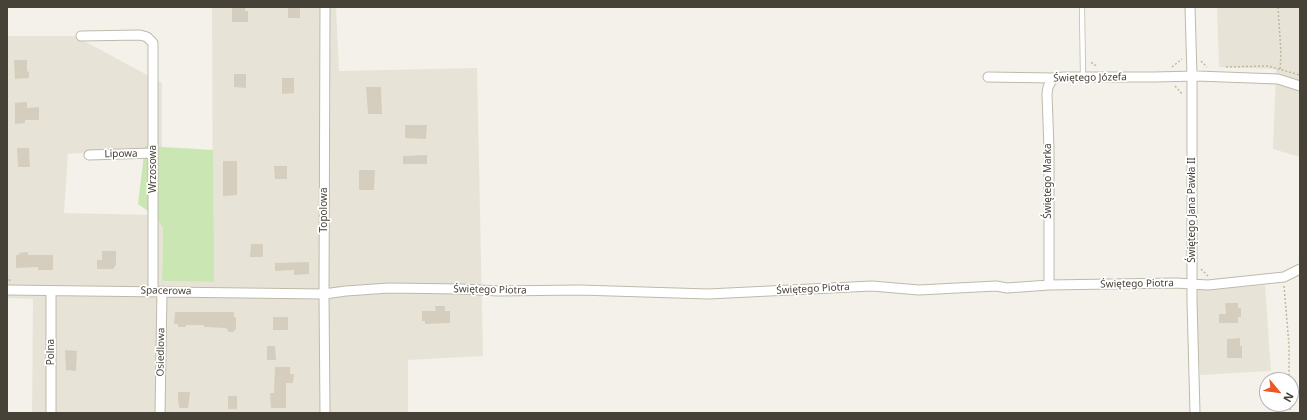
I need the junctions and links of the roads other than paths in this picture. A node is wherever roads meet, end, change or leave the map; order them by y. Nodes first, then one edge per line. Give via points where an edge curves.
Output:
1 (325, 7) edge
2 (1082, 7) edge
3 (1190, 7) edge
4 (81, 36) dead end
5 (1192, 76) junction
6 (988, 77) dead end
7 (1083, 77) junction
8 (1053, 78) junction
9 (1300, 86) edge
10 (154, 153) junction
11 (89, 155) dead end
12 (1300, 269) edge
13 (1192, 284) junction
14 (1049, 285) junction
15 (7, 290) edge
16 (51, 291) junction
17 (157, 291) junction
18 (324, 294) junction
19 (51, 413) edge
20 (160, 413) edge
21 (325, 413) edge
22 (1195, 413) edge

1 - 18 street, Topolowa
2 - 7 lane
3 - 5 street, Świętego Jana Pawła II
4 - 10 street, Wrzosowa via 140,35 150,39 154,46
5 - 7 street, Świętego Józefa
5 - 9 street, Świętego Józefa via 1278,79
5 - 13 street, Świętego Jana Pawła II
6 - 8 street, Świętego Józefa
7 - 8 street, Świętego Józefa
8 - 14 street, Świętego Marka via 1047,94
10 - 11 street, Lipowa
10 - 17 street, Wrzosowa
12 - 13 street, Świętego Piotra via 1284,277 1208,285
13 - 14 street, Świętego Piotra
13 - 22 street, Świętego Jana Pawła II
14 - 18 street, Świętego Piotra via 919,290 872,286 708,294 389,288
15 - 16 street, Spacerowa
16 - 17 street, Spacerowa
16 - 19 street, Polna
17 - 18 street, Spacerowa
17 - 20 street, Osiedlowa
18 - 21 street, Topolowa

